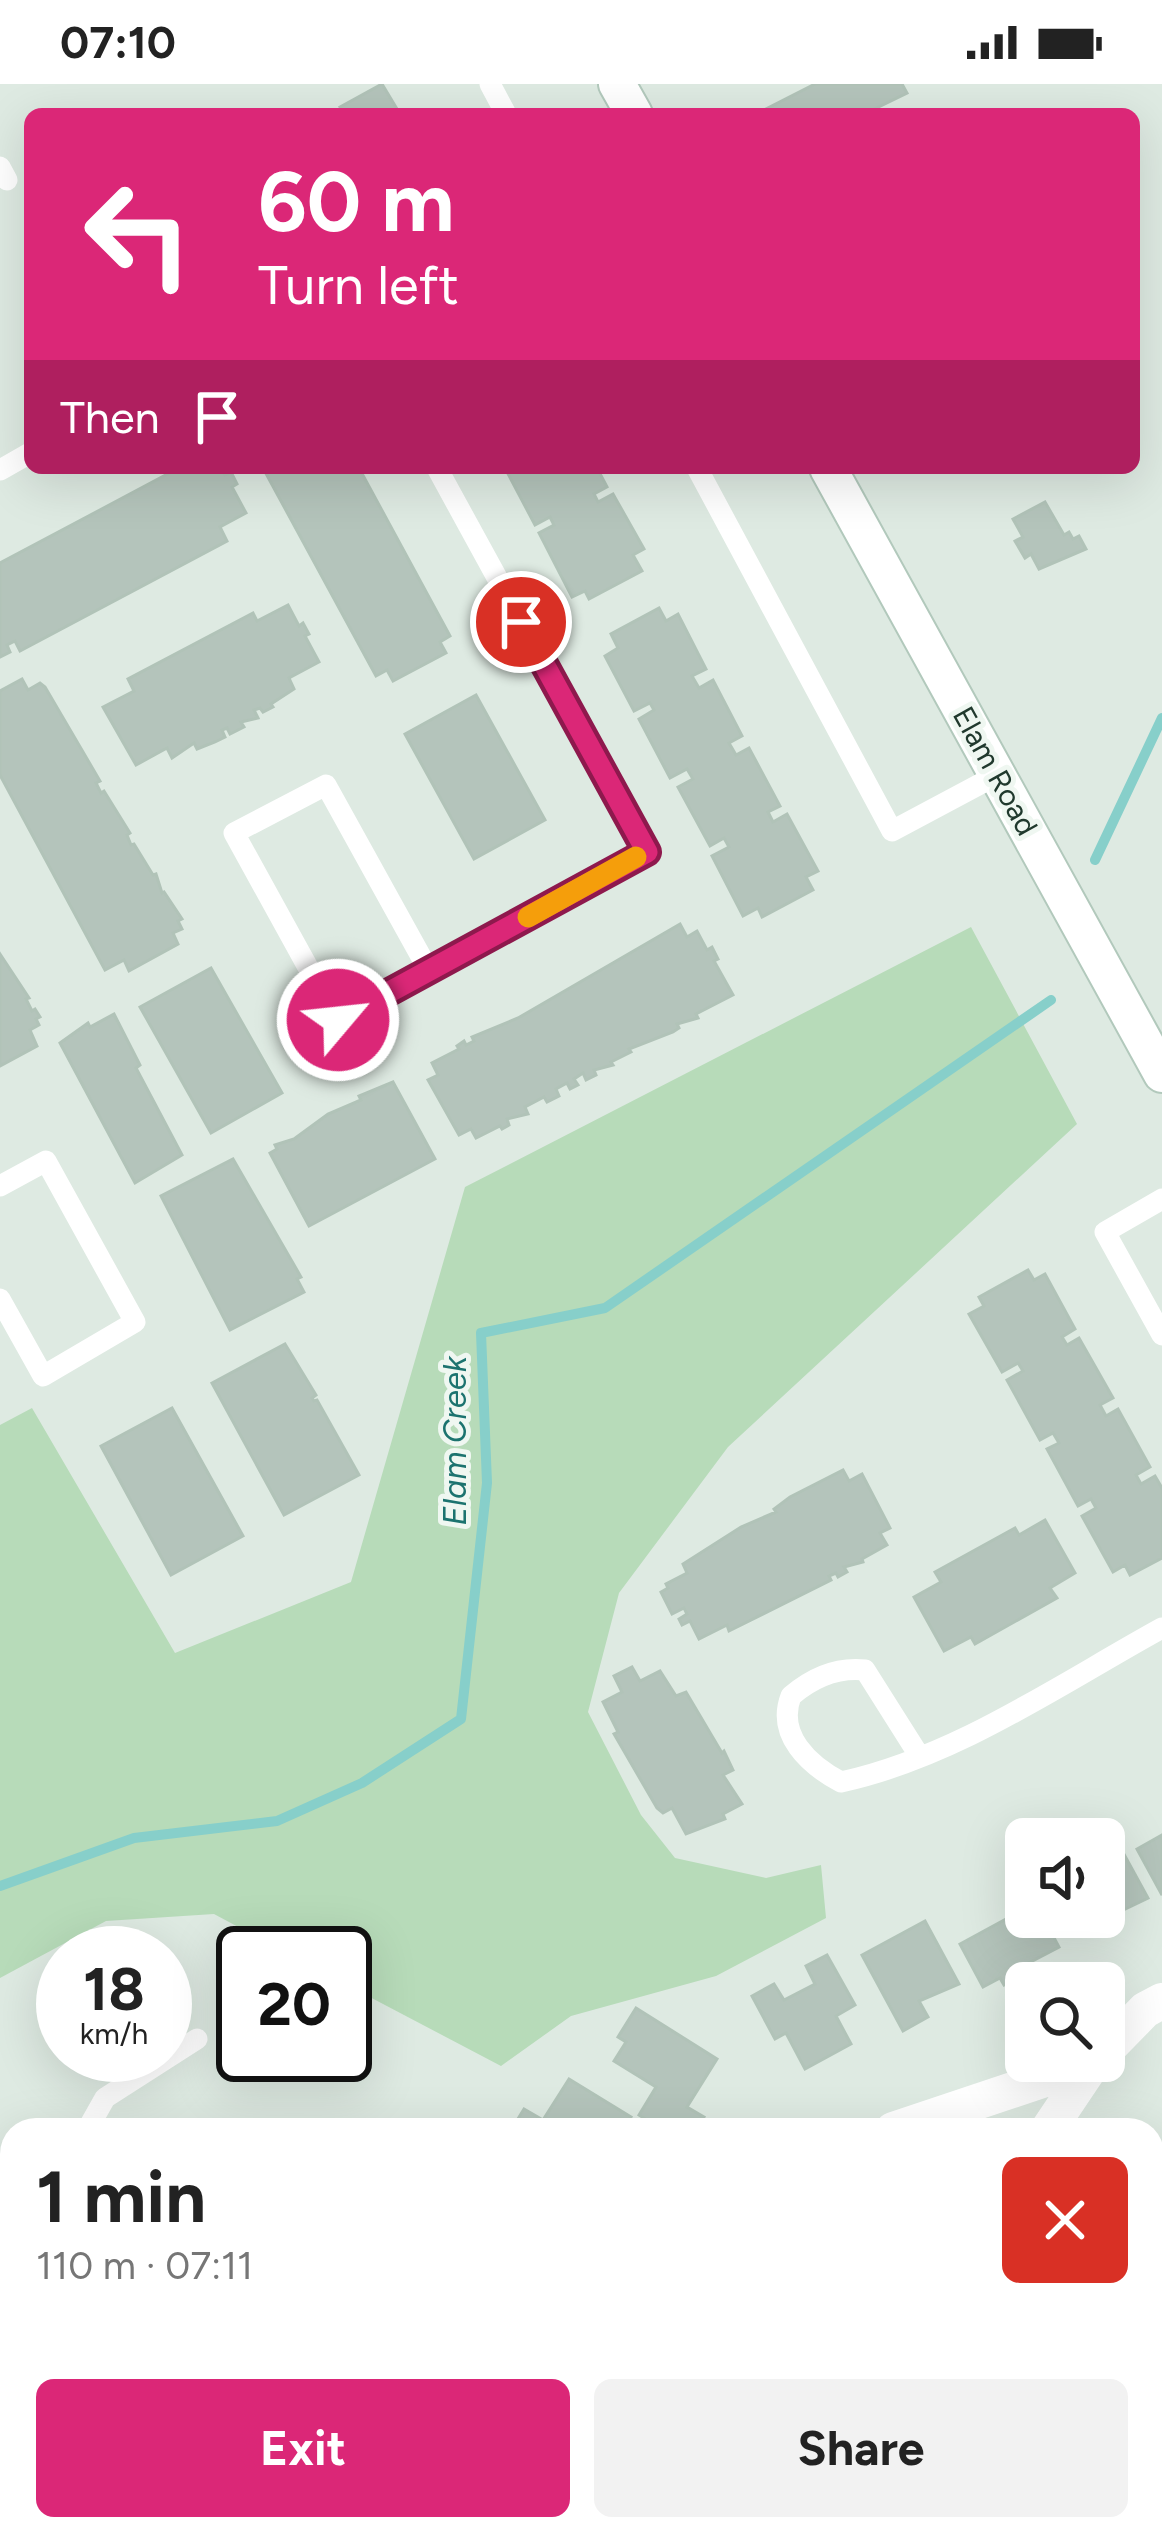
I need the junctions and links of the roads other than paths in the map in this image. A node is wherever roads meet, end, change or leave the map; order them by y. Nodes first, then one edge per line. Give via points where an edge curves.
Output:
1 (440, 474) edge
2 (700, 474) edge
3 (831, 474) edge
4 (997, 775) junction
5 (429, 971) junction
6 (1162, 1074) edge
7 (0, 1186) edge
8 (1162, 1199) edge
9 (0, 1299) edge
10 (1162, 1335) edge
11 (1162, 1628) edge
12 (920, 1757) junction
13 (1162, 2001) edge
14 (1125, 2031) edge
15 (196, 2039) dead end
16 (1031, 2082) edge
17 (1082, 2082) edge
18 (94, 2118) edge
19 (927, 2118) edge
20 (1056, 2118) edge

1 - 5 lane via 647,852
2 - 4 lane via 892,831
3 - 4 main road, Elam Road
4 - 6 main road, Elam Road
5 - 5 lane via 338,1020 234,833 326,785
7 - 9 lane via 46,1161 135,1322 43,1376
8 - 10 lane via 1105,1232
11 - 12 lane
12 - 12 lane via 841,1781 801,1750 788,1727 791,1696 828,1674 865,1670
13 - 14 main road
15 - 18 lane via 105,2098
16 - 19 main road
17 - 20 main road

